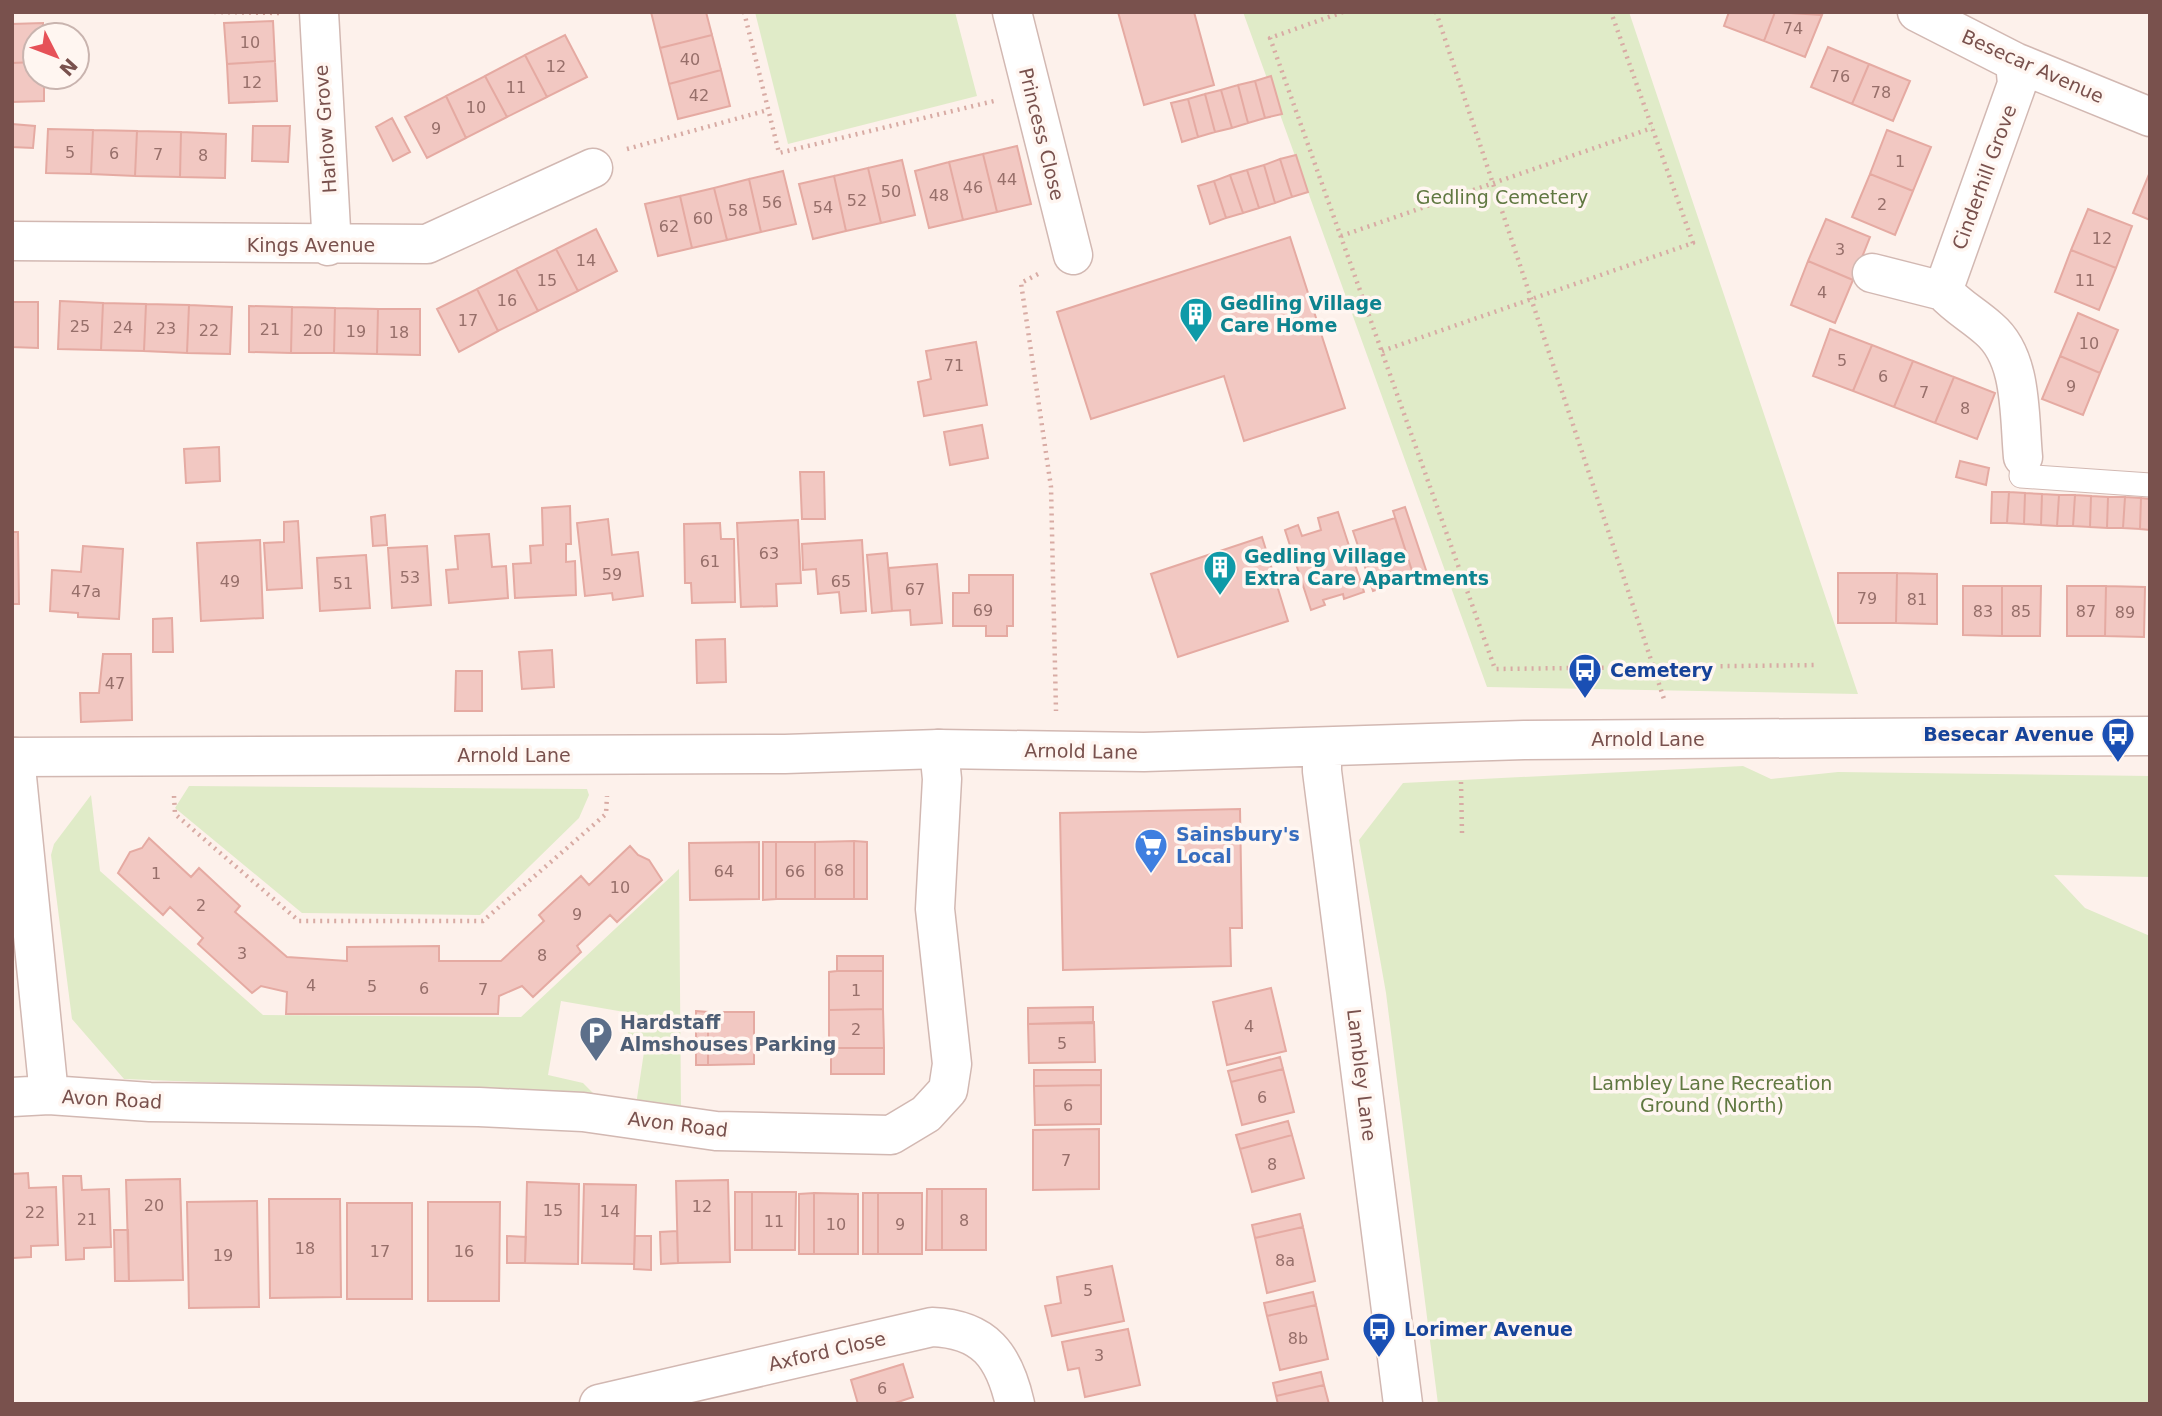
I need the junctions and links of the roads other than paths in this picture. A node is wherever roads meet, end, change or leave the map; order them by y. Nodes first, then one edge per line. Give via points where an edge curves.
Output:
1 (1012, 12) edge
2 (1917, 12) edge
3 (319, 18) edge
4 (2015, 62) junction
5 (2150, 117) edge
6 (593, 167) dead end
7 (12, 241) edge
8 (328, 246) junction
9 (1073, 255) road end
10 (1872, 273) dead end
11 (1943, 291) junction
12 (2023, 457) joint
13 (2150, 485) edge
14 (2150, 736) edge
15 (1322, 747) junction
16 (939, 749) junction
17 (13, 757) edge
18 (31, 1096) edge
19 (599, 1404) edge
20 (1015, 1404) edge
21 (1403, 1404) edge

1 - 9 street, Princess Close
2 - 4 street, Besecar Avenue
3 - 8 street, Harlow Grove via 331,229
4 - 5 street, Besecar Avenue
4 - 11 street, Cinderhill Grove via 2017,84
6 - 8 street, Kings Avenue via 427,244
7 - 8 street, Kings Avenue
10 - 11 street
11 - 12 street via 2007,349
12 - 13 lane via 2021,476
14 - 15 street, Arnold Lane
15 - 16 street, Arnold Lane via 1144,752
15 - 21 street, Lambley Lane
16 - 17 street, Arnold Lane via 785,754
16 - 18 street, Avon Road via 942,779 935,909 952,1065 948,1090 926,1114 891,1135 716,1131 583,1112 479,1107
17 - 18 street, Avon Road
19 - 20 street, Axford Close via 932,1327 954,1328 980,1340 999,1356

